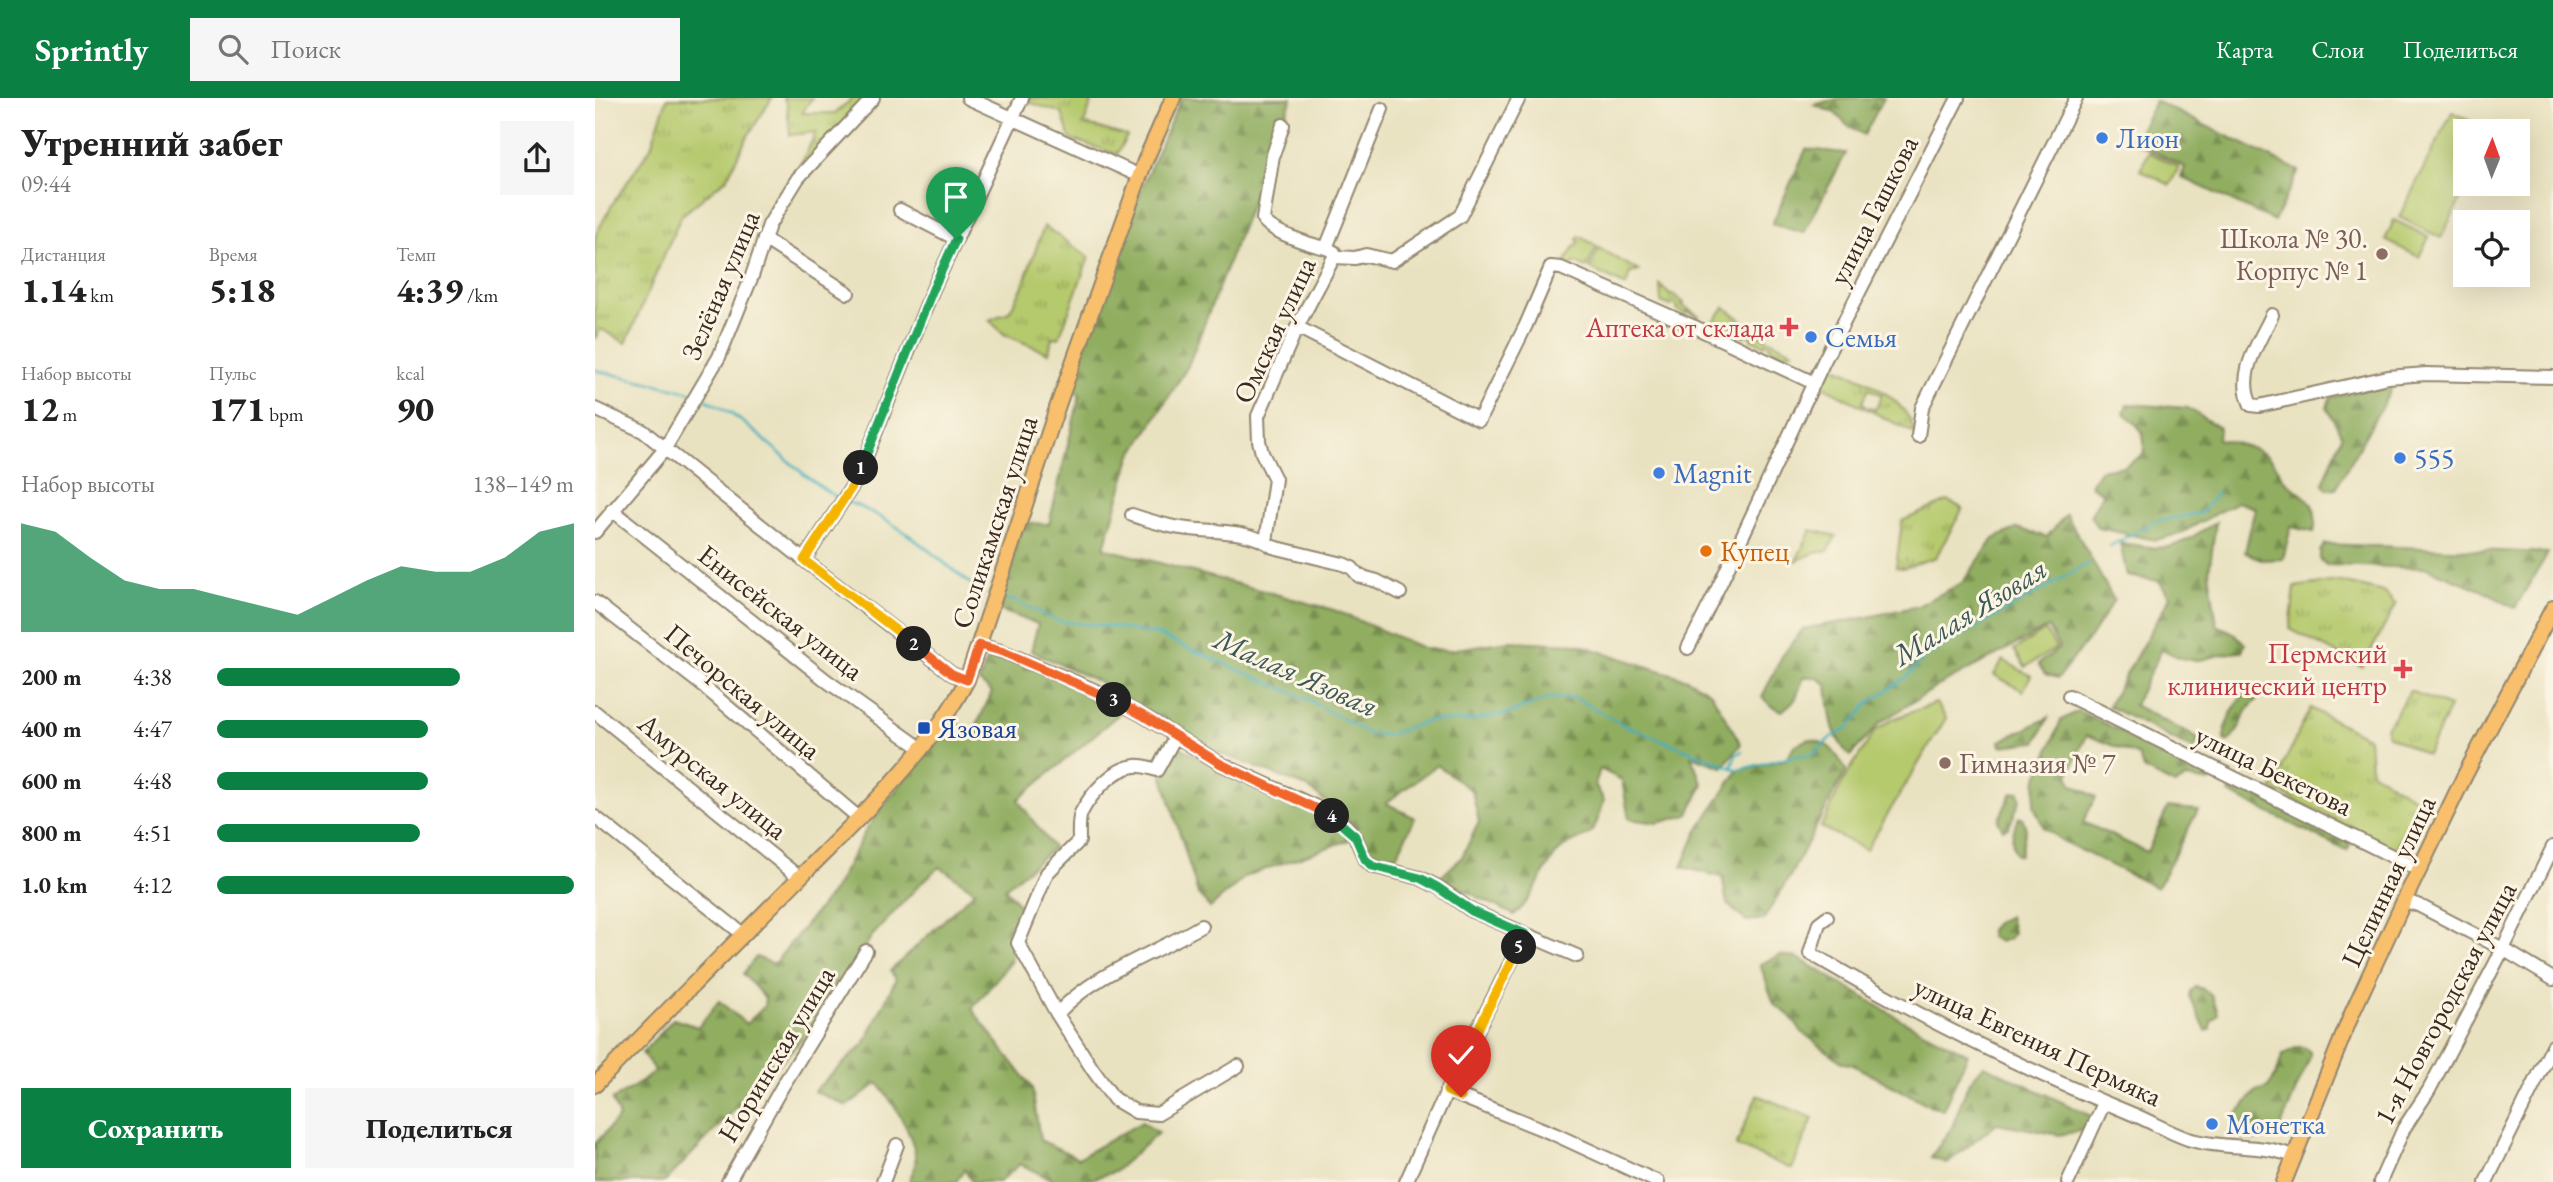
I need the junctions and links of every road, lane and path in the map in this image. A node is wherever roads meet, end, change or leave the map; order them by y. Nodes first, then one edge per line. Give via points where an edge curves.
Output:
1 (873, 98) edge
2 (968, 98) edge
3 (1022, 98) edge
4 (1173, 98) edge
5 (1519, 98) edge
6 (1958, 98) edge
7 (2076, 98) edge
8 (1382, 109) dead end
9 (1013, 119) junction
10 (1283, 125) dead end
11 (1140, 176) junction
12 (900, 210) dead end
13 (764, 239) junction
14 (956, 239) junction
15 (1330, 253) junction
16 (848, 293) dead end
17 (2273, 314) dead end
18 (1297, 327) junction
19 (2553, 377) edge
20 (1814, 383) junction
21 (595, 410) edge
22 (1918, 436) dead end
23 (664, 450) junction
24 (612, 510) junction
25 (1132, 515) dead end
26 (595, 531) edge
27 (1266, 542) junction
28 (804, 560) junction
29 (1400, 593) dead end
30 (595, 602) edge
31 (2553, 609) edge
32 (979, 645) junction
33 (1688, 648) dead end
34 (967, 680) junction
35 (2069, 696) dead end
36 (595, 712) edge
37 (1175, 737) junction
38 (922, 749) junction
39 (595, 817) edge
40 (859, 818) junction
41 (2553, 847) edge
42 (2420, 870) junction
43 (800, 878) junction
44 (2404, 901) junction
45 (1827, 917) dead end
46 (1201, 926) dead end
47 (1525, 934) junction
48 (744, 935) junction
49 (2503, 949) junction
50 (866, 951) dead end
51 (1577, 956) dead end
52 (2553, 979) edge
53 (1057, 1014) junction
54 (2553, 1046) edge
55 (1238, 1066) dead end
56 (595, 1085) edge
57 (1447, 1091) junction
58 (2104, 1103) junction
59 (897, 1146) dead end
60 (2293, 1156) junction
61 (728, 1182) edge
62 (883, 1182) edge
63 (1406, 1182) edge
64 (1658, 1182) edge
65 (2068, 1182) edge
66 (2284, 1182) edge
67 (2380, 1182) edge
68 (2486, 1182) edge

1 - 13 street, Зелёная улица via 798,178
2 - 9 street
3 - 9 street
4 - 11 main road, Соликамская улица
5 - 15 street via 1460,216 1392,261
6 - 20 street, улица Гашкова
7 - 22 street via 1922,408
8 - 15 street, Омская улица
9 - 11 street
9 - 14 street
10 - 15 street via 1267,184 1264,223
11 - 32 main road, Соликамская улица
12 - 14 street
13 - 16 street
13 - 23 street, Зелёная улица via 719,357
14 - 28 street via 857,479
15 - 18 street, Омская улица
17 - 19 street via 2245,370 2251,405 2388,377
18 - 20 street via 1479,420 1551,267 1561,268
18 - 27 street, Омская улица via 1258,416 1262,453 1275,479
20 - 33 street, улица Гашкова
21 - 23 street via 643,431
23 - 24 street, Зелёная улица
23 - 28 street
24 - 26 street, Зелёная улица
24 - 38 street, Енисейская улица via 827,681
25 - 27 street via 1171,527 1245,535
27 - 29 street via 1343,564
28 - 34 street via 952,674
30 - 40 street, Печорская улица via 702,685
31 - 42 main road, Целинная улица
32 - 34 main road, Соликамская улица
32 - 37 street via 1099,692
34 - 38 main road, Соликамская улица
35 - 42 street, улица Бекетова
36 - 43 street, Амурская улица
37 - 47 street via 1221,764 1323,810 1345,825 1365,859 1381,870 1420,878 1472,911
37 - 53 street via 1157,770 1123,769 1090,799 1080,816 1079,841 1047,873 1018,943
38 - 40 main road, Соликамская улица
39 - 48 street
40 - 43 main road, Соликамская улица
41 - 49 street, 1-я Новгородская улица
42 - 44 main road, Целинная улица
43 - 48 main road, Соликамская улица
44 - 49 street
44 - 60 main road, Целинная улица
45 - 58 street, улица Евгения Пермяка via 1819,923 1810,953 1909,1008
46 - 53 street via 1127,964 1072,998
47 - 51 street
47 - 57 street
48 - 56 main road, Соликамская улица
49 - 52 street
49 - 67 street, 1-я Новгородская улица
50 - 61 street, Норинская улица
53 - 55 street via 1114,1099 1136,1112 1159,1114
54 - 68 street
57 - 63 street
57 - 64 street
58 - 60 street, улица Евгения Пермяка via 2213,1146 2277,1150
58 - 65 street
59 - 62 street
60 - 66 main road, Целинная улица

